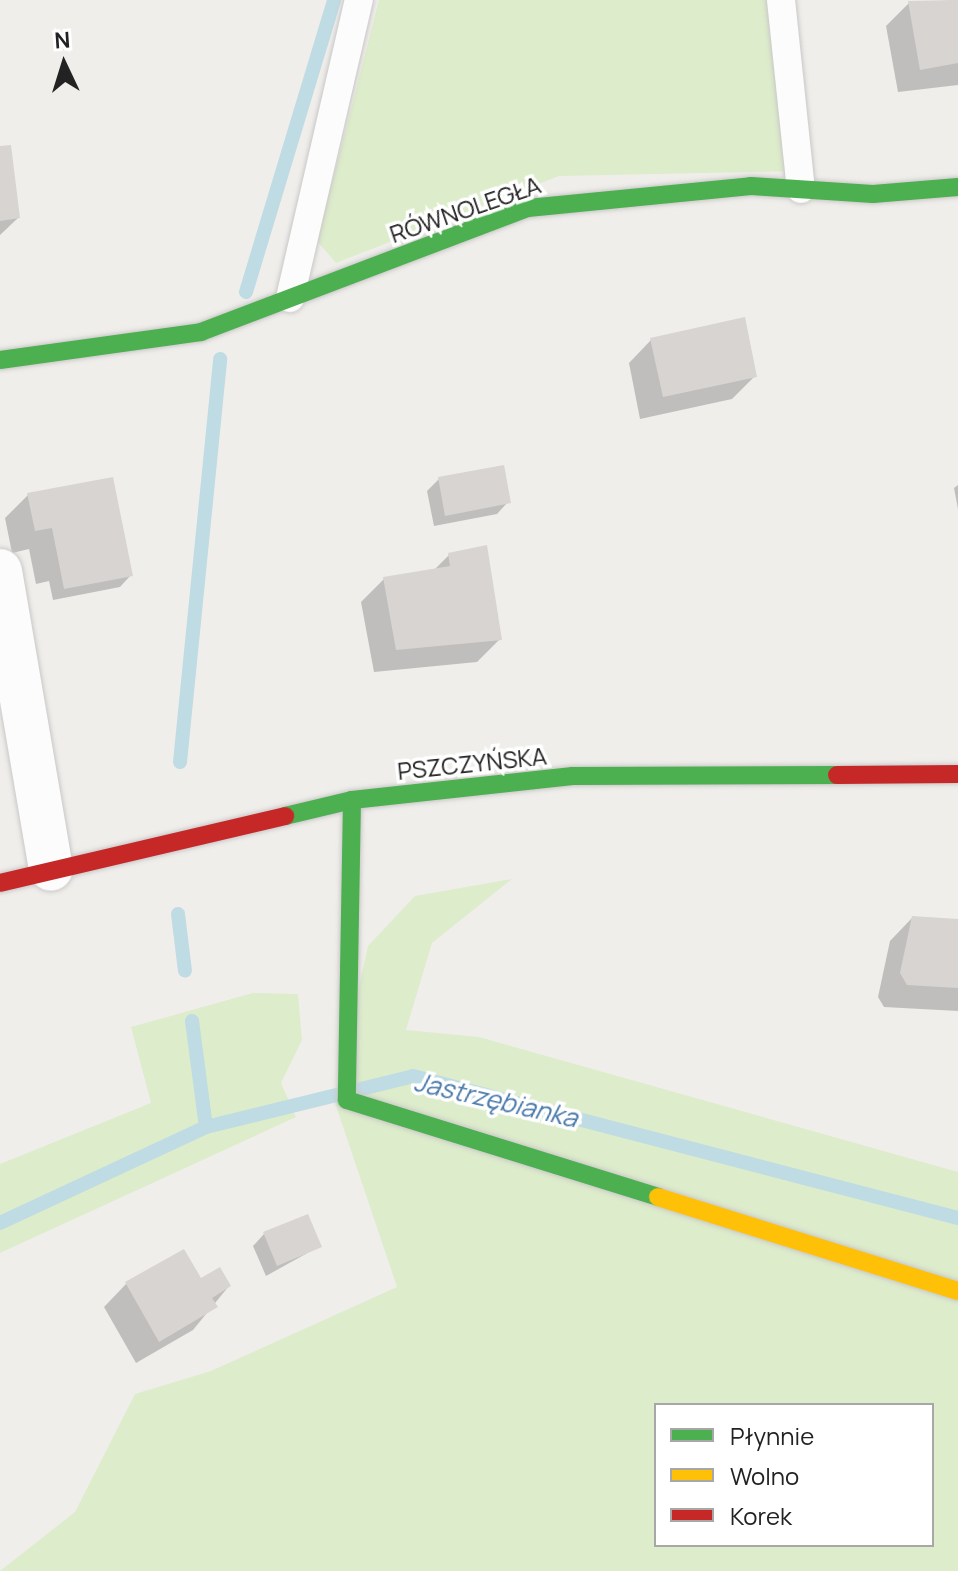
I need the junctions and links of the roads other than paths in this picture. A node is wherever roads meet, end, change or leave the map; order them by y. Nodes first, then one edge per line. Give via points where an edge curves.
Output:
1 (359, 0) edge
2 (781, 0) edge
3 (958, 187) edge
4 (801, 189) junction
5 (290, 298) junction
6 (0, 360) edge
7 (0, 571) edge
8 (958, 774) edge
9 (352, 800) junction
10 (51, 869) junction
11 (0, 883) edge
12 (958, 1291) edge

1 - 5 lane
2 - 4 lane
3 - 4 street, RÓWNOLEGŁA via 873,194
4 - 5 street, RÓWNOLEGŁA via 624,193 528,208
5 - 6 street, RÓWNOLEGŁA via 201,332
7 - 10 street
8 - 9 street, PSZCZYŃSKA via 573,776
9 - 10 street, PSZCZYŃSKA
9 - 12 street via 347,1100
10 - 11 street, PSZCZYŃSKA

